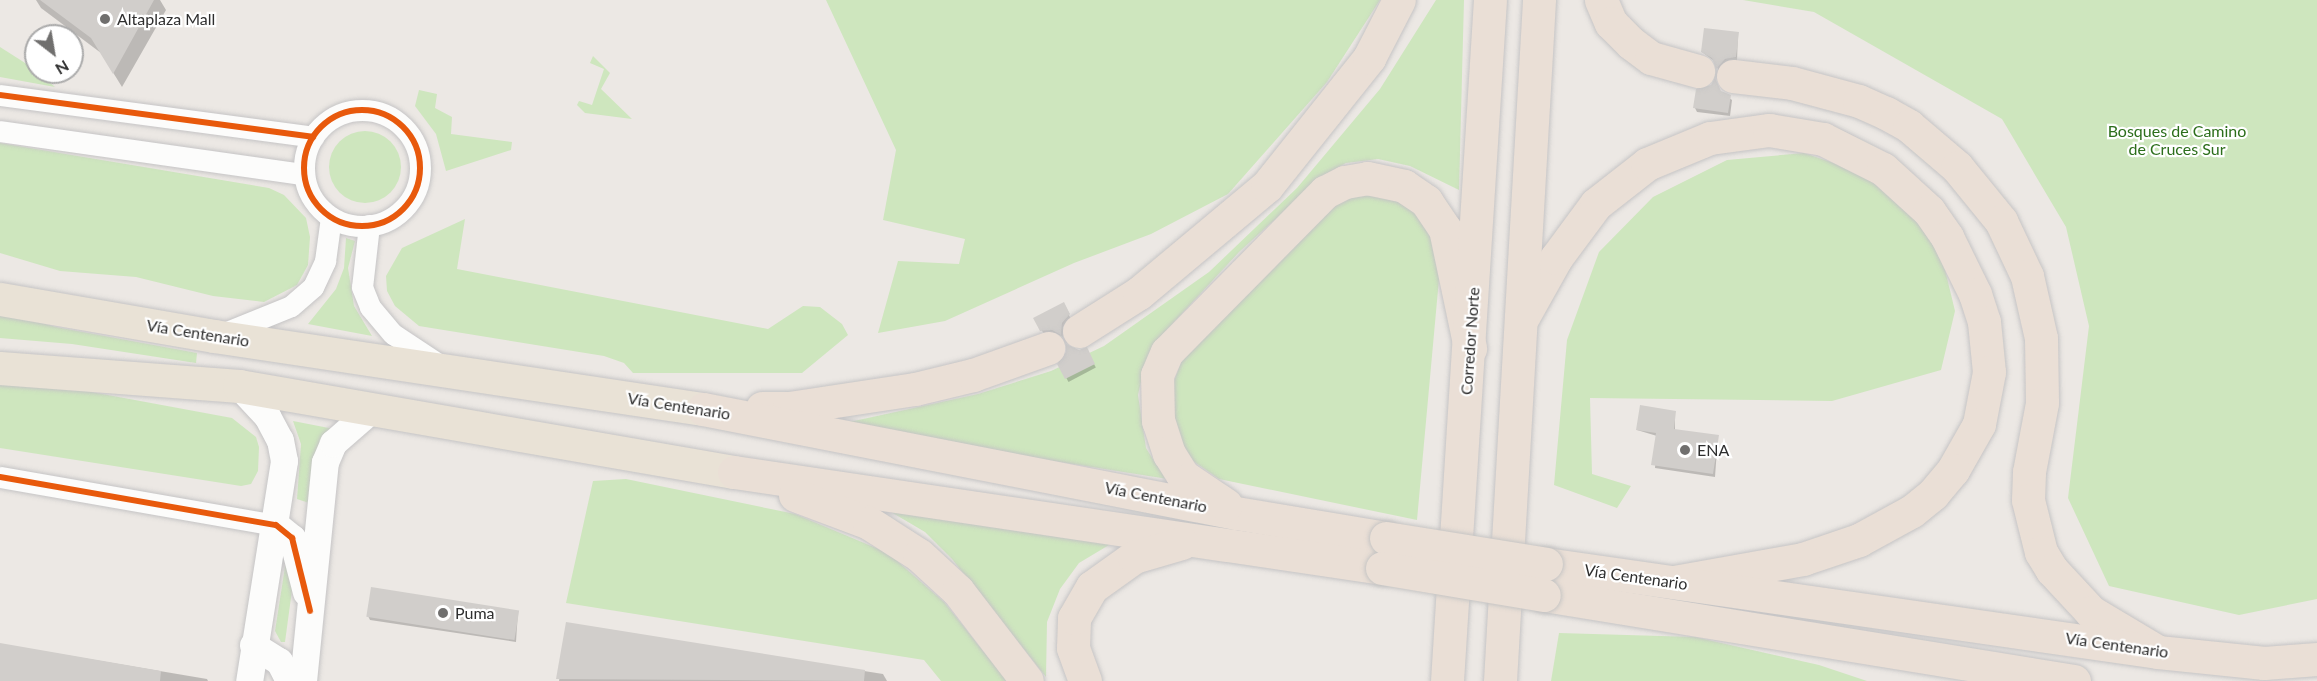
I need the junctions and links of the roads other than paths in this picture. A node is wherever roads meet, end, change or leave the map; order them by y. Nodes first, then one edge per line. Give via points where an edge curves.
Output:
1 (1399, 0) edge
2 (1490, 0) edge
3 (1539, 0) edge
4 (1600, 0) edge
5 (1698, 71) dead end
6 (1733, 76) dead end
7 (0, 95) edge
8 (0, 131) edge
9 (313, 137) junction
10 (304, 174) junction
11 (332, 218) junction
12 (369, 225) junction
13 (0, 299) edge
14 (1523, 317) junction
15 (1079, 331) dead end
16 (214, 336) junction
17 (1048, 348) dead end
18 (1470, 348) junction
19 (0, 368) edge
20 (453, 371) junction
21 (239, 387) junction
22 (372, 409) junction
23 (703, 409) junction
24 (734, 472) junction
25 (0, 477) edge
26 (1236, 513) junction
27 (276, 525) junction
28 (1192, 540) junction
29 (1384, 553) junction
30 (1545, 580) junction
31 (1674, 582) junction
32 (310, 610) junction
33 (253, 645) junction
34 (1853, 645) junction
35 (2158, 652) junction
36 (2317, 659) edge
37 (249, 681) edge
38 (289, 681) edge
39 (303, 681) edge
40 (1026, 681) edge
41 (1085, 681) edge
42 (1447, 681) edge
43 (1500, 681) edge
44 (1937, 681) edge
45 (2074, 681) edge

1 - 15 highway via 1369,58 1267,186 1139,294
2 - 18 highway, Corredor Norte
3 - 14 highway
4 - 5 highway via 1611,23 1651,58
6 - 35 highway via 1803,86 1859,101 1886,113 1909,126 1957,167 2001,221 2028,276 2041,338 2042,404 2029,472 2028,501 2041,552 2052,570 2091,612
7 - 9 street
8 - 10 street
9 - 10 street via 305,155
9 - 12 street via 334,117 364,110 396,121 410,135 419,163 415,192 404,208 388,220
10 - 11 street via 314,199
11 - 12 street via 349,225
11 - 16 street via 325,261 313,287 281,311
12 - 20 street via 362,287 370,307 393,334
13 - 16 highway, Vía Centenario
14 - 31 highway via 1556,258 1596,204 1647,164 1710,138 1769,130 1823,139 1883,169 1929,212 1947,237 1984,322 1989,372 1979,424 1953,470 1912,511 1859,540 1803,559
14 - 43 highway
16 - 20 highway, Vía Centenario
17 - 23 highway via 973,375 879,395 789,408
18 - 26 highway via 1445,229 1426,201 1404,186 1367,178 1345,182 1325,192 1167,352 1157,375 1158,421 1169,454 1183,476
18 - 42 highway, Corredor Norte
19 - 21 highway, Vía Centenario
20 - 23 highway, Vía Centenario
21 - 22 highway, Vía Centenario
21 - 27 street via 267,416 280,440 284,461
22 - 24 highway, Vía Centenario
22 - 32 street via 333,443 326,462
23 - 26 highway, Vía Centenario
24 - 28 highway, Vía Centenario
24 - 40 highway via 869,523 919,555 958,591
25 - 27 street
26 - 29 highway, Vía Centenario
27 - 32 street via 292,538
27 - 33 street
28 - 29 highway, Vía Centenario
28 - 41 highway via 1134,557 1092,587 1074,618 1073,648
29 - 30 highway, Vía Centenario, bridge
30 - 31 highway, Vía Centenario
30 - 34 highway, Vía Centenario
31 - 35 highway, Vía Centenario
32 - 39 street
33 - 37 street
33 - 38 street via 279,661
34 - 44 highway
34 - 45 highway, Vía Centenario
35 - 36 highway, Vía Centenario via 2264,663

